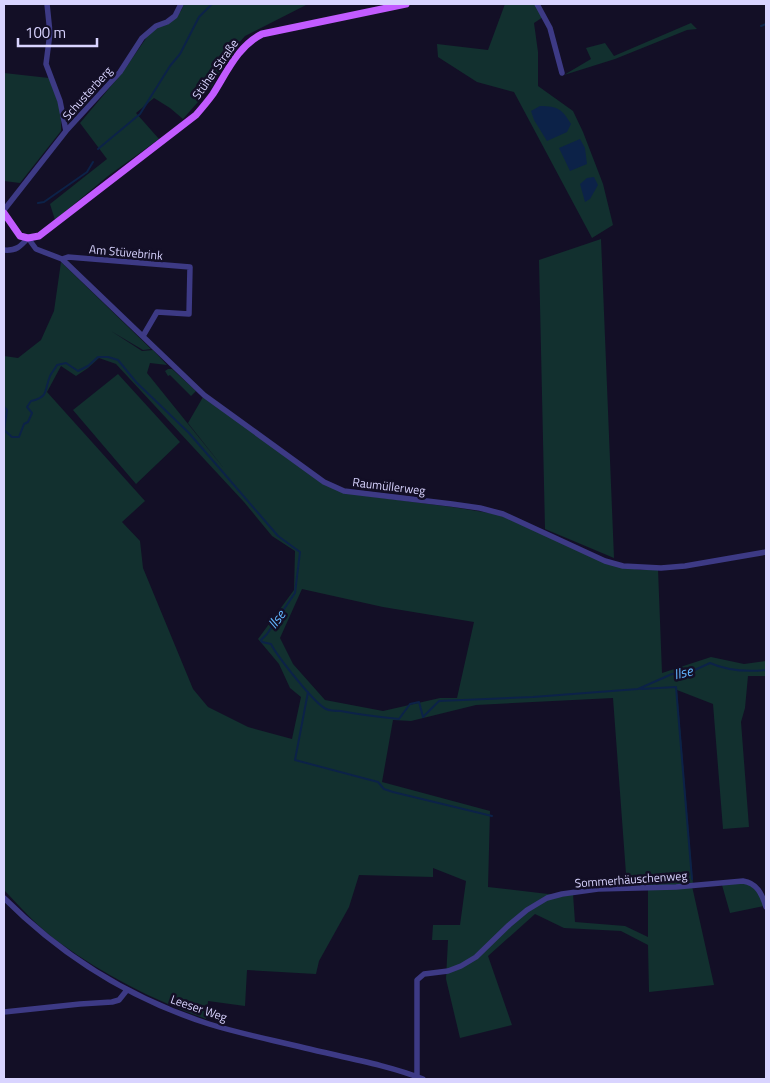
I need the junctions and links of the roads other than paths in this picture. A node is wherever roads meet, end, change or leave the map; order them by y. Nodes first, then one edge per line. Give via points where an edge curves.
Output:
1 (47, 4) edge
2 (181, 4) edge
3 (406, 4) edge
4 (537, 4) edge
5 (562, 74) dead end
6 (66, 132) junction
7 (4, 211) edge
8 (28, 238) junction
9 (4, 250) edge
10 (62, 260) junction
11 (143, 336) junction
12 (766, 552) edge
13 (4, 898) edge
14 (766, 907) edge
15 (448, 972) joint
16 (127, 990) junction
17 (4, 1012) edge
18 (420, 1078) edge

1 - 6 street via 50,33 46,64 62,108
2 - 6 street, Schusterberg via 175,16 142,38 120,72
3 - 8 main road, Stüher Straße via 262,34 250,40 196,115 39,236
4 - 5 street via 550,28
6 - 7 street, Schusterberg
7 - 8 main road via 15,231
8 - 9 street via 20,247
8 - 10 street, Raumüllerweg via 36,249
10 - 11 street, Raumüllerweg
10 - 11 street, Am Stüvebrink via 68,257 190,267 189,314 157,312
11 - 12 street, Raumüllerweg via 204,395 324,482 344,491 480,508 503,514 605,561 623,566 685,566
13 - 16 street, Leeser Weg via 57,946
14 - 15 street, Sommerhäuschenweg via 756,887 743,881 562,894 547,898 527,910 476,957
15 - 18 street, Leeser Weg via 424,974 418,980
16 - 17 street via 119,1000 112,1002
16 - 18 street, Leeser Weg via 209,1024

